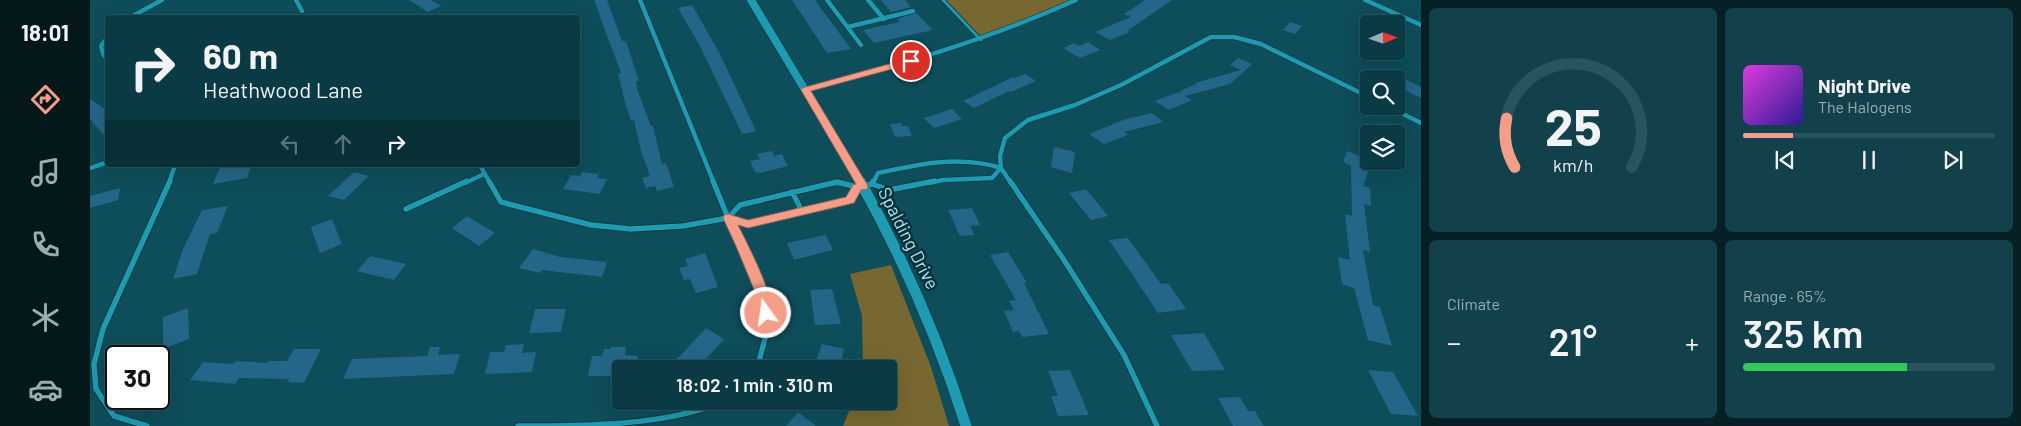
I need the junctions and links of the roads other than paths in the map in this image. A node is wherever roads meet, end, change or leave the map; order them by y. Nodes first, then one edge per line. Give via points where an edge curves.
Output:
1 (162, 0) edge
2 (296, 0) edge
3 (640, 0) edge
4 (751, 0) edge
5 (827, 0) edge
6 (868, 0) edge
7 (943, 0) edge
8 (1076, 0) edge
9 (1365, 0) edge
10 (302, 11) dead end
11 (913, 11) dead end
12 (134, 15) edge
13 (884, 19) junction
14 (1421, 25) edge
15 (848, 28) junction
16 (105, 40) edge
17 (981, 40) junction
18 (862, 44) dead end
19 (105, 56) edge
20 (805, 90) junction
21 (1360, 93) edge
22 (1405, 115) edge
23 (1421, 123) edge
24 (105, 163) edge
25 (174, 167) edge
26 (481, 167) edge
27 (90, 168) edge
28 (1001, 168) junction
29 (484, 174) junction
30 (864, 186) junction
31 (792, 192) junction
32 (406, 209) dead end
33 (802, 211) junction
34 (728, 218) junction
35 (759, 360) edge
36 (714, 410) edge
37 (147, 426) edge
38 (518, 426) edge
39 (966, 426) edge
40 (1157, 426) edge

1 - 12 street
2 - 10 street
3 - 34 street
4 - 20 main road, Spalding Drive
5 - 15 street
6 - 13 street
7 - 17 lane
8 - 17 street
9 - 14 street
11 - 13 street
13 - 15 street
15 - 18 street
16 - 19 street via 100,46
17 - 20 street
20 - 30 main road, Spalding Drive
21 - 28 street via 1261,44 1234,37 1211,37 1121,85 1075,105 1028,120 1005,138 1000,156
22 - 23 street
24 - 27 street
25 - 37 street via 104,329 94,364 96,389 114,416
26 - 29 street
28 - 30 street via 992,178 943,180 889,190
28 - 30 street via 985,161 933,163 878,172
28 - 40 street via 1124,356
29 - 32 street
29 - 34 street via 501,202 591,226 670,227
30 - 31 street via 837,182
30 - 33 street via 850,200
30 - 39 main road, Spalding Drive via 922,299
31 - 33 street
31 - 34 street via 740,205
33 - 34 street via 748,224
34 - 35 street via 764,299 768,327
36 - 38 street via 684,420 645,425

